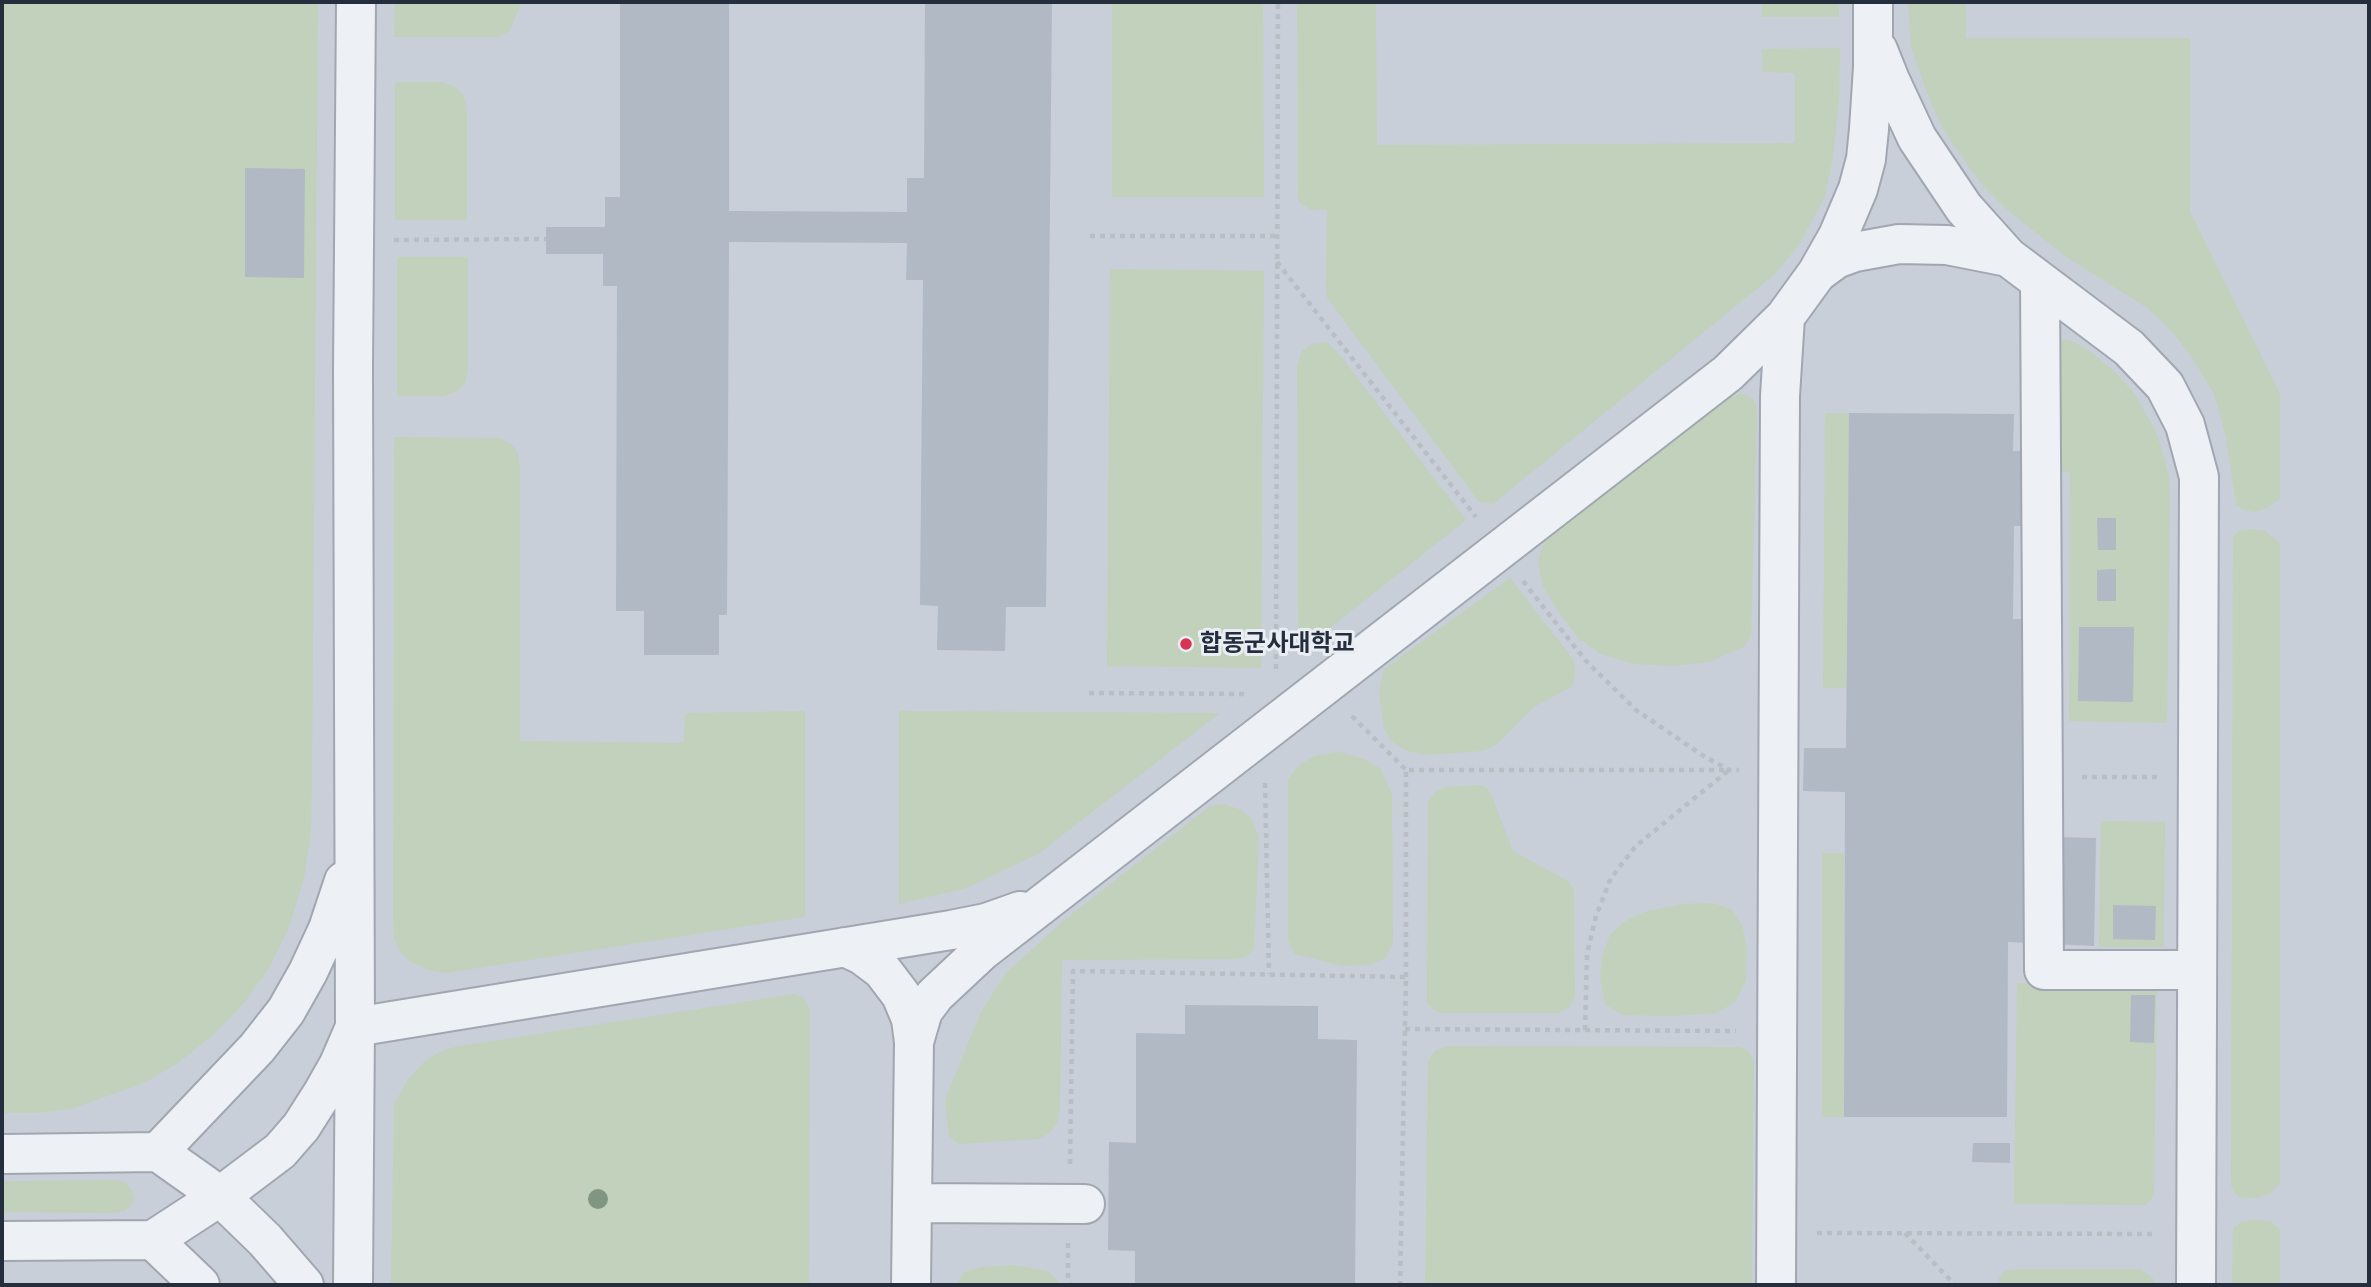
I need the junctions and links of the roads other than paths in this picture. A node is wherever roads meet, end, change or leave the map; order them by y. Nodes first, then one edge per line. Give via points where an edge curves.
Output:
1 (356, 2) edge
2 (1873, 17) edge
3 (2008, 257) junction
4 (1817, 273) junction
5 (2040, 281) junction
6 (1785, 317) junction
7 (1728, 373) junction
8 (1780, 396) junction
9 (354, 841) junction
10 (1044, 902) junction
11 (845, 947) junction
12 (2196, 970) junction
13 (355, 1027) junction
14 (914, 1042) junction
15 (158, 1152) junction
16 (2, 1154) edge
17 (219, 1197) junction
18 (912, 1203) junction
19 (1077, 1204) road end
20 (153, 1240) junction
21 (2, 1241) edge
22 (200, 1285) edge
23 (304, 1285) edge
24 (353, 1285) edge
25 (911, 1285) edge
26 (1776, 1285) edge
27 (2196, 1285) edge

1 - 9 street
2 - 3 street via 1894,89 1933,164
2 - 4 street via 1866,159 1849,214
3 - 4 street via 1947,244 1899,244 1855,252
3 - 5 street
4 - 6 street
5 - 12 street via 2129,348 2165,386 2185,425 2199,478
5 - 12 street via 2044,970
6 - 7 street
6 - 8 street
7 - 8 street via 1754,363 1765,366 1775,374
7 - 10 street
8 - 26 street
9 - 13 street
9 - 15 street via 328,929 286,1011
10 - 11 street via 986,923
10 - 14 street via 935,995 923,1011
11 - 13 street
11 - 14 street via 882,970 901,995
12 - 27 street
13 - 17 street via 302,1127 280,1151
13 - 24 street
14 - 18 street
15 - 16 street
15 - 17 street
17 - 20 street
17 - 23 street
18 - 19 street
18 - 25 street
20 - 21 street
20 - 22 street

